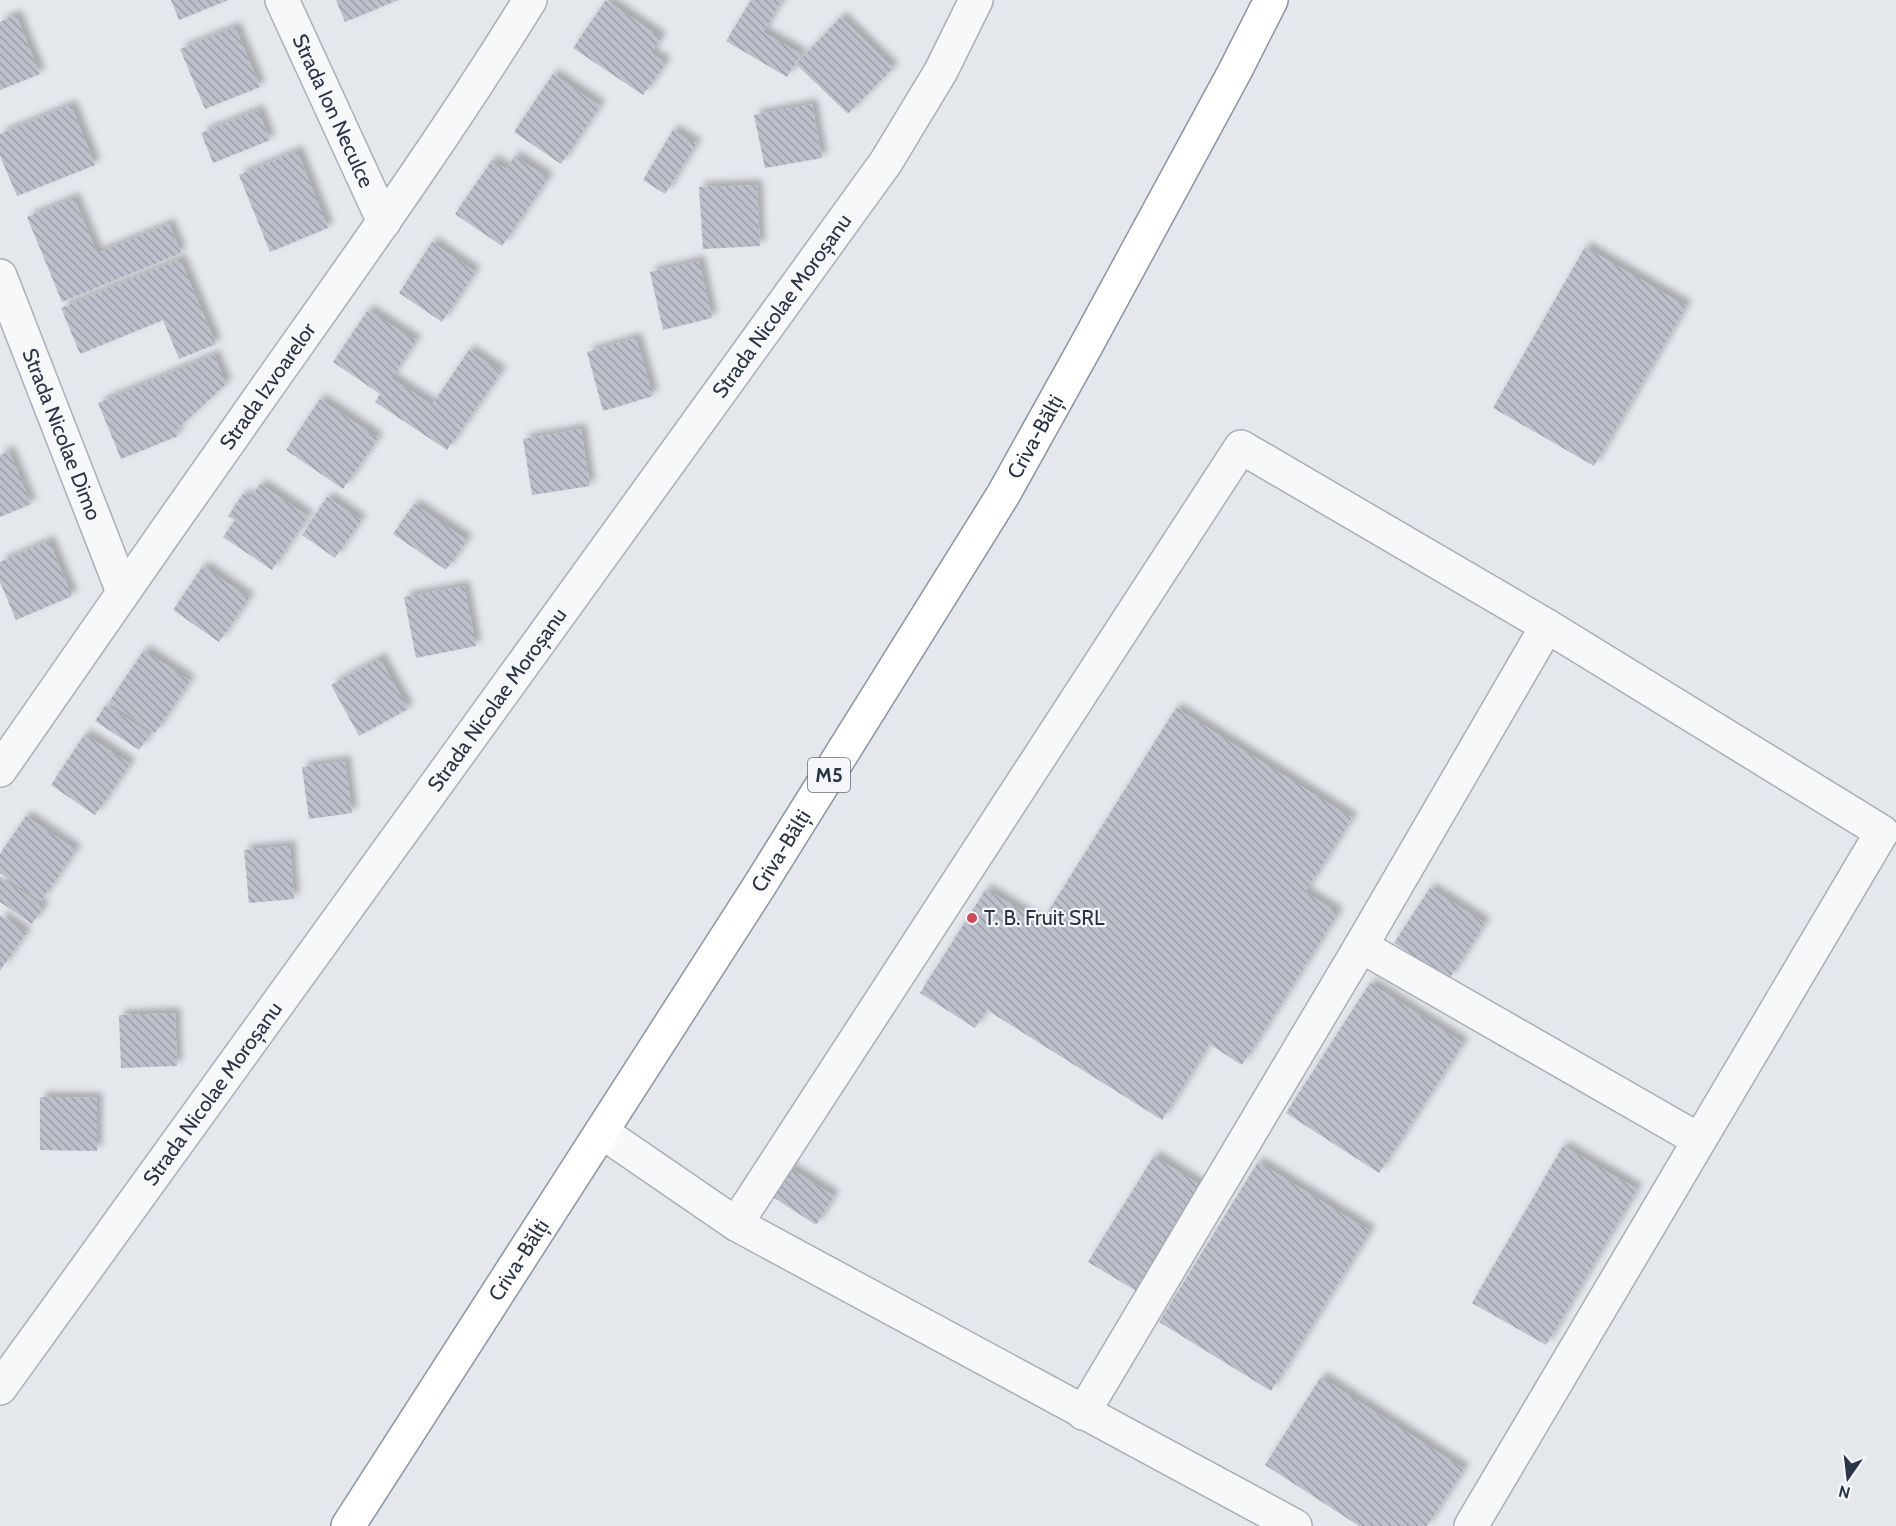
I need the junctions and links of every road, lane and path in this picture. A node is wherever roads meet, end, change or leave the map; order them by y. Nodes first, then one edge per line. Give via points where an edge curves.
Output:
1 (282, 0) edge
2 (530, 0) edge
3 (976, 0) edge
4 (1271, 0) edge
5 (384, 222) junction
6 (0, 276) edge
7 (123, 592) junction
8 (1547, 626) junction
9 (0, 770) edge
10 (1361, 946) junction
11 (602, 1132) junction
12 (1699, 1140) junction
13 (736, 1224) junction
14 (0, 1388) edge
15 (1083, 1413) junction
16 (348, 1526) edge
17 (1295, 1526) edge
18 (1471, 1526) edge

1 - 5 street, Strada Ion Neculce
2 - 5 street, Strada Izvoarelor
3 - 14 street, Strada Nicolae Moroșanu via 941,71 886,162
4 - 11 highway, Criva-Bălți / M5 via 1003,495
5 - 7 street, Strada Izvoarelor
6 - 7 street, Strada Nicolae Dimo
7 - 9 street, Strada Izvoarelor
8 - 10 street
8 - 12 street via 1882,832
8 - 13 street via 1241,447
10 - 12 street
10 - 15 street
11 - 13 street
11 - 16 highway, Criva-Bălți / M5
12 - 18 street
13 - 15 street
15 - 17 street

